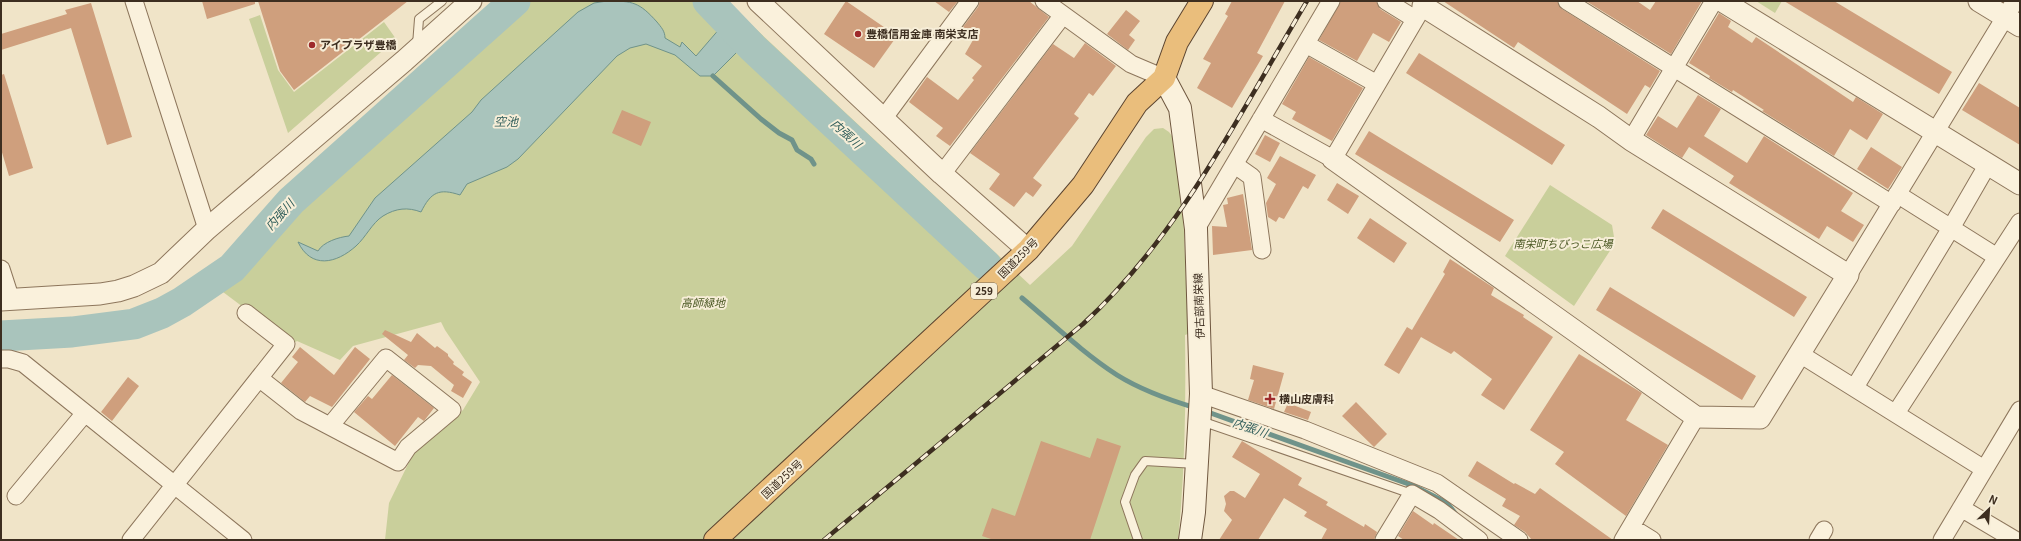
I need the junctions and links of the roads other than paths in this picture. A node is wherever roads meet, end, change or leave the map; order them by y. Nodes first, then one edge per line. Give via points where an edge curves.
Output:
1 (134, 1) edge
2 (442, 1) edge
3 (465, 1) edge
4 (471, 1) edge
5 (758, 1) edge
6 (970, 1) edge
7 (1044, 1) edge
8 (1202, 1) edge
9 (1331, 1) edge
10 (1386, 1) edge
11 (1567, 1) edge
12 (1714, 1) edge
13 (1722, 1) edge
14 (1979, 1) edge
15 (1421, 9) edge
16 (1063, 15) junction
17 (2014, 15) edge
18 (1306, 44) junction
19 (417, 50) junction
20 (1676, 68) junction
21 (1164, 78) junction
22 (1376, 84) junction
23 (883, 119) junction
24 (1261, 119) junction
25 (1936, 132) junction
26 (1631, 140) junction
27 (1333, 159) junction
28 (1235, 164) junction
29 (1988, 164) junction
30 (942, 174) junction
31 (2020, 184) edge
32 (1894, 199) junction
33 (2020, 222) edge
34 (1952, 228) junction
35 (207, 229) junction
36 (1196, 229) junction
37 (1028, 250) junction
38 (1262, 250) dead end
39 (1997, 257) junction
40 (1, 269) edge
41 (1848, 275) junction
42 (6, 300) edge
43 (246, 313) dead end
44 (1800, 354) junction
45 (4, 362) edge
46 (259, 378) junction
47 (1855, 387) junction
48 (1201, 396) junction
49 (85, 413) junction
50 (1896, 413) junction
51 (2019, 416) edge
52 (1696, 417) junction
53 (1200, 421) junction
54 (330, 426) junction
55 (1197, 464) junction
56 (1984, 469) junction
57 (174, 485) junction
58 (1412, 494) junction
59 (16, 496) dead end
60 (1961, 508) junction
61 (1627, 534) edge
62 (131, 540) edge
63 (243, 540) edge
64 (715, 540) edge
65 (1138, 540) edge
66 (1190, 540) edge
67 (1384, 540) edge
68 (1479, 540) edge
69 (1519, 540) edge
70 (1652, 540) edge
71 (1942, 540) edge
72 (2015, 540) edge

1 - 35 street
2 - 19 lane via 419,19
3 - 4 lane
4 - 19 street
5 - 23 street
6 - 23 street
7 - 16 street
8 - 21 highway, 国道259号 / 259 via 1177,42
9 - 18 street
10 - 15 street
11 - 20 street
12 - 20 street
13 - 25 street
14 - 17 street
15 - 22 street
15 - 26 street via 1599,116
16 - 21 street via 1131,64
16 - 30 street
17 - 25 street
18 - 22 street
18 - 24 street
19 - 35 street
20 - 26 street
20 - 32 street
21 - 36 main road, 伊古部南栄線 via 1180,108
21 - 37 highway, 国道259号 / 259 via 1137,103 1083,185
22 - 27 street
23 - 30 street
24 - 27 street
24 - 28 street
25 - 29 street
25 - 32 street
26 - 41 street
27 - 52 street
28 - 36 street
28 - 38 street via 1252,177
29 - 31 street
29 - 34 street
30 - 37 street
32 - 34 street
32 - 41 street
33 - 39 street
34 - 39 street
34 - 47 street
35 - 42 street via 161,273 134,286 100,294
36 - 48 main road, 伊古部南栄線
37 - 64 highway, 国道259号 / 259
39 - 50 street
40 - 42 street
41 - 44 street
43 - 46 street via 286,344
44 - 47 street
44 - 52 street via 1760,418
45 - 49 street via 23,363
46 - 54 street via 301,411
46 - 57 street
47 - 50 street
48 - 53 main road, 伊古部南栄線
48 - 69 street via 1305,430 1437,482
49 - 57 street
49 - 59 street
50 - 56 street
51 - 56 street
52 - 61 street
53 - 55 main road, 伊古部南栄線
53 - 58 lane
54 - 54 street via 398,462 408,447 452,410 386,358
55 - 65 lane via 1145,461 1135,475 1125,502
55 - 66 main road, 伊古部南栄線
56 - 60 street
57 - 62 street
57 - 63 street
58 - 67 street
58 - 68 street via 1439,510
60 - 71 street
60 - 72 street
61 - 70 street

